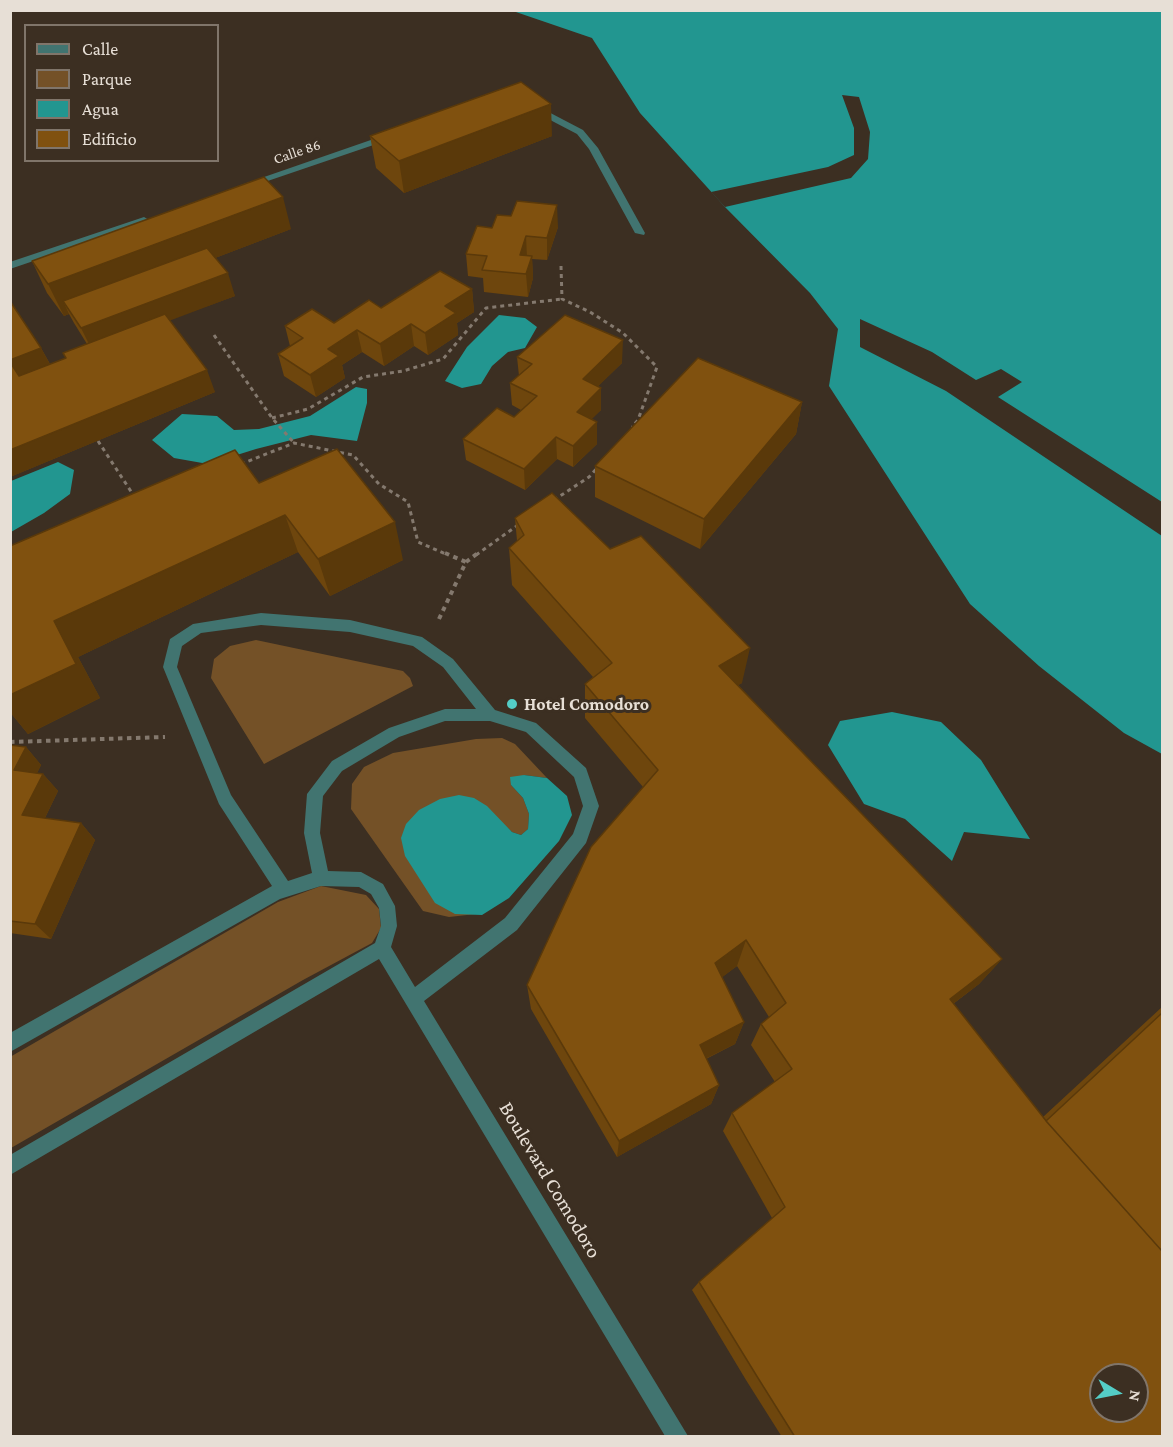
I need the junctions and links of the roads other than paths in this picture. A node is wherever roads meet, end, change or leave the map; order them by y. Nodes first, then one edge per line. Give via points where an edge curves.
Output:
1 (524, 104) edge
2 (401, 132) edge
3 (234, 190) edge
4 (156, 216) edge
5 (640, 233) dead end
6 (10, 266) edge
7 (490, 715) junction
8 (321, 878) junction
9 (284, 890) junction
10 (382, 948) junction
11 (412, 1000) junction
12 (10, 1043) edge
13 (10, 1166) edge
14 (677, 1437) edge

1 - 5 street via 580,132 593,148
2 - 3 street, Calle 86
4 - 6 street
7 - 8 street via 445,715 394,732 337,766 315,794 312,832
7 - 9 street via 448,663 417,641 350,626 261,619 198,628 175,643 170,667 225,799
7 - 11 street via 531,727 581,773 591,806 580,838 511,924
8 - 9 street
8 - 10 street via 361,880 377,889 387,906 389,926
9 - 12 street
10 - 11 street, Boulevard Comodoro
10 - 13 street
11 - 14 street, Boulevard Comodoro

